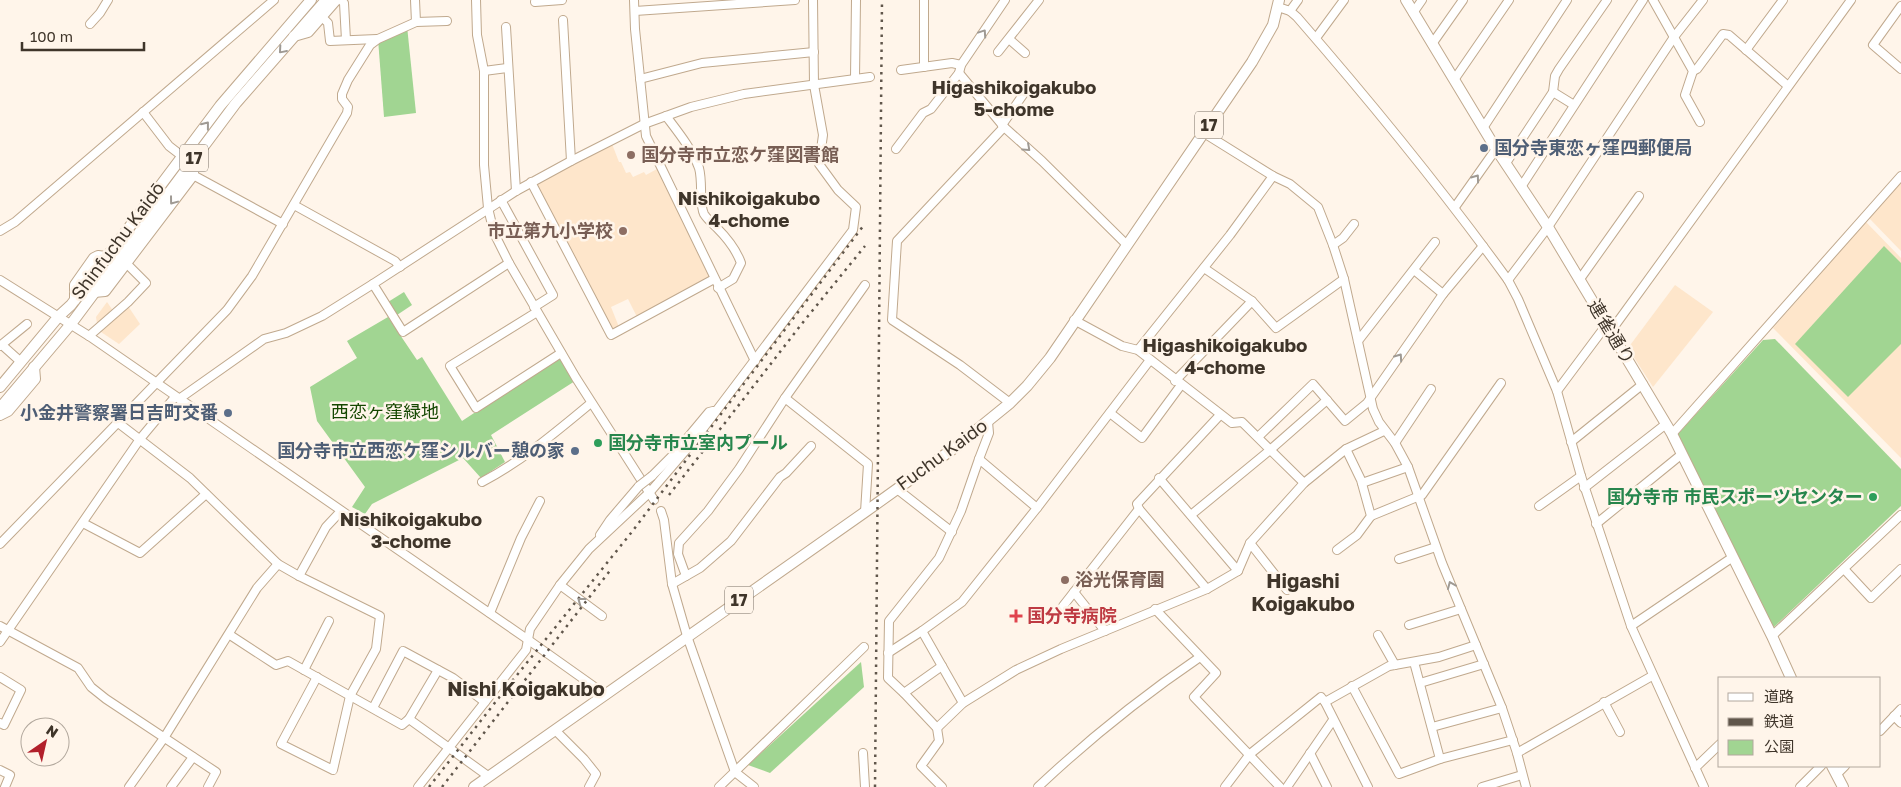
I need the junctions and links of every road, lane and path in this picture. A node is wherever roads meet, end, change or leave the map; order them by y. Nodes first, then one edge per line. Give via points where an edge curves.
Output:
1 (108, 0) edge
2 (274, 0) edge
3 (310, 0) edge
4 (326, 0) edge
5 (336, 0) edge
6 (341, 0) edge
7 (415, 0) edge
8 (476, 0) edge
9 (562, 0) edge
10 (634, 0) edge
11 (795, 0) edge
12 (813, 0) edge
13 (856, 0) edge
14 (924, 0) edge
15 (1005, 0) edge
16 (1039, 0) edge
17 (1298, 0) edge
18 (1344, 0) edge
19 (1406, 0) edge
20 (1422, 0) edge
21 (1463, 0) edge
22 (1509, 0) edge
23 (1567, 0) edge
24 (1607, 0) edge
25 (1642, 0) edge
26 (1653, 0) edge
27 (1703, 0) edge
28 (1783, 0) edge
29 (1851, 0) edge
30 (535, 2) dead end
31 (727, 2) edge
32 (1279, 4) edge
33 (1901, 6) edge
34 (635, 11) junction
35 (1290, 11) junction
36 (1413, 13) junction
37 (322, 16) junction
38 (563, 20) dead end
39 (448, 21) dead end
40 (416, 22) junction
41 (90, 24) dead end
42 (506, 27) dead end
43 (294, 36) junction
44 (1674, 37) junction
45 (1316, 38) junction
46 (378, 39) junction
47 (1008, 39) junction
48 (346, 40) junction
49 (1432, 44) junction
50 (1746, 50) junction
51 (814, 52) junction
52 (998, 52) dead end
53 (1025, 52) dead end
54 (924, 67) junction
55 (507, 68) junction
56 (960, 69) junction
57 (1901, 69) edge
58 (901, 70) dead end
59 (484, 71) junction
60 (1692, 71) junction
61 (870, 77) dead end
62 (855, 78) junction
63 (640, 79) junction
64 (1454, 80) junction
65 (814, 85) junction
66 (1788, 86) junction
67 (1027, 89) dead end
68 (1553, 92) junction
69 (1574, 105) junction
70 (143, 112) junction
71 (666, 116) junction
72 (1700, 122) dead end
73 (644, 124) junction
74 (1003, 126) junction
75 (1483, 128) junction
76 (1204, 133) junction
77 (896, 149) dead end
78 (1496, 149) junction
79 (182, 156) junction
80 (193, 160) junction
81 (570, 161) junction
82 (1506, 164) junction
83 (193, 175) junction
84 (1273, 176) junction
85 (1901, 176) edge
86 (532, 182) junction
87 (1521, 187) junction
88 (516, 191) junction
89 (1639, 196) dead end
90 (501, 200) junction
91 (294, 205) junction
92 (1455, 207) junction
93 (488, 208) junction
94 (283, 224) junction
95 (1354, 224) dead end
96 (1548, 227) junction
97 (0, 231) edge
98 (1435, 242) dead end
99 (1127, 245) junction
100 (1333, 245) junction
101 (1484, 246) junction
102 (126, 263) junction
103 (509, 263) junction
104 (400, 266) junction
105 (1204, 268) junction
106 (1414, 270) junction
107 (714, 279) junction
108 (1344, 279) junction
109 (1580, 279) junction
110 (0, 280) edge
111 (1508, 280) junction
112 (373, 284) junction
113 (865, 284) dead end
114 (718, 288) junction
115 (94, 292) junction
116 (1443, 294) junction
117 (1252, 302) junction
118 (536, 309) junction
119 (59, 316) junction
120 (1074, 320) junction
121 (27, 324) dead end
122 (71, 324) junction
123 (1609, 327) junction
124 (89, 336) junction
125 (1358, 341) junction
126 (1, 345) edge
127 (1138, 350) junction
128 (561, 352) junction
129 (1150, 360) junction
130 (755, 361) junction
131 (21, 362) junction
132 (34, 366) junction
133 (155, 383) junction
134 (1178, 383) junction
135 (1501, 383) dead end
136 (1643, 384) junction
137 (0, 388) edge
138 (1431, 389) dead end
139 (1557, 392) junction
140 (1371, 397) junction
141 (177, 398) junction
142 (785, 398) junction
143 (0, 399) edge
144 (1327, 400) junction
145 (591, 403) junction
146 (1010, 403) junction
147 (0, 408) edge
148 (716, 411) junction
149 (1110, 413) junction
150 (0, 415) edge
151 (1220, 415) junction
152 (117, 422) junction
153 (988, 422) junction
154 (1666, 424) junction
155 (1384, 431) junction
156 (1672, 434) junction
157 (1258, 437) junction
158 (140, 439) junction
159 (1571, 442) junction
160 (1394, 443) junction
161 (811, 446) dead end
162 (1346, 449) junction
163 (1270, 450) junction
164 (1682, 454) junction
165 (979, 460) junction
166 (1408, 467) junction
167 (1581, 476) junction
168 (1159, 478) junction
169 (482, 482) dead end
170 (1362, 483) junction
171 (1304, 484) junction
172 (1584, 488) junction
173 (897, 489) junction
174 (206, 494) junction
175 (652, 496) junction
176 (1418, 497) junction
177 (540, 501) dead end
178 (1539, 506) dead end
179 (1037, 508) junction
180 (1139, 510) junction
181 (341, 511) junction
182 (660, 511) dead end
183 (865, 512) junction
184 (1191, 515) junction
185 (1371, 516) junction
186 (1900, 519) edge
187 (83, 523) junction
188 (1596, 524) junction
189 (952, 532) junction
190 (1250, 543) junction
191 (0, 544) edge
192 (592, 547) junction
193 (1436, 547) junction
194 (1337, 550) dead end
195 (1733, 557) junction
196 (1399, 559) dead end
197 (278, 564) junction
198 (1844, 569) junction
199 (1901, 569) edge
200 (1238, 571) junction
201 (299, 576) junction
202 (686, 576) junction
203 (672, 584) junction
204 (560, 585) junction
205 (1207, 589) junction
206 (1287, 590) dead end
207 (1074, 592) junction
208 (1064, 606) dead end
209 (1461, 609) junction
210 (1155, 610) junction
211 (490, 613) junction
212 (602, 616) dead end
213 (329, 621) dead end
214 (1409, 624) dead end
215 (0, 626) edge
216 (1631, 626) junction
217 (8, 630) junction
218 (922, 631) junction
219 (1105, 631) junction
220 (230, 635) junction
221 (1378, 635) dead end
222 (687, 636) junction
223 (1772, 636) junction
224 (527, 638) junction
225 (0, 642) edge
226 (1476, 645) junction
227 (864, 647) dead end
228 (888, 653) junction
229 (1200, 658) junction
230 (1414, 662) junction
231 (1484, 664) junction
232 (1395, 665) junction
233 (942, 666) junction
234 (304, 670) junction
235 (438, 670) junction
236 (1652, 676) junction
237 (0, 677) edge
238 (317, 677) junction
239 (1791, 677) edge
240 (1420, 683) junction
241 (1352, 686) junction
242 (904, 692) junction
243 (350, 696) junction
244 (606, 696) junction
245 (485, 702) junction
246 (1325, 702) junction
247 (1604, 702) junction
248 (963, 703) junction
249 (373, 708) junction
250 (1502, 708) junction
251 (1901, 709) edge
252 (1894, 716) junction
253 (409, 719) junction
254 (1333, 720) junction
255 (0, 723) edge
256 (1901, 723) edge
257 (1432, 727) junction
258 (937, 728) junction
259 (555, 730) junction
260 (1881, 730) edge
261 (1620, 732) dead end
262 (164, 738) junction
263 (1513, 740) junction
264 (1718, 746) edge
265 (449, 748) junction
266 (1517, 752) junction
267 (863, 753) dead end
268 (1310, 753) junction
269 (1250, 754) junction
270 (193, 757) junction
271 (1440, 759) junction
272 (1820, 767) edge
273 (1695, 768) junction
274 (0, 770) edge
275 (1835, 770) edge
276 (735, 772) junction
277 (1522, 775) junction
278 (488, 776) junction
279 (6, 787) edge
280 (129, 787) edge
281 (171, 787) edge
282 (208, 787) edge
283 (418, 787) edge
284 (474, 787) edge
285 (589, 787) edge
286 (719, 787) edge
287 (754, 787) edge
288 (865, 787) edge
289 (942, 787) edge
290 (1038, 787) edge
291 (1226, 787) edge
292 (1280, 787) edge
293 (1287, 787) edge
294 (1327, 787) edge
295 (1368, 787) edge
296 (1482, 787) edge
297 (1526, 787) edge
298 (1704, 787) edge
299 (1800, 787) edge
300 (1843, 787) edge

1 - 41 street
2 - 70 street
79 -> 3 main road, Shinfuchu Kaidō / 17
4 - 43 main road, Shinfuchu Kaidō / 17
5 - 37 main road
6 - 48 street via 344,3
7 - 40 street
8 - 59 street via 477,35
9 - 30 street
10 - 34 street
11 - 31 street
12 - 51 street
13 - 62 street
14 - 54 street
56 -> 15 street
16 - 47 street
17 - 35 street
18 - 45 street
19 - 36 main road, 連雀通り
20 - 36 street
21 - 49 street
22 - 64 street
23 - 75 street
24 - 68 street via 1555,76
25 - 69 street
26 - 44 street
27 - 44 street
28 - 50 street
29 - 66 street
31 - 34 street
32 - 35 street
32 - 76 main road, Fuchu Kaido / 17 via 1264,42
33 - 57 street via 1873,45
34 - 63 street
35 - 45 street
36 - 49 main road, 連雀通り
37 - 43 main road via 308,32
37 - 48 street via 328,23 330,42
38 - 81 street
39 - 40 street
40 - 46 street
42 - 55 street
43 -> 80 main road, Shinfuchu Kaidō / 17 via 236,103
44 - 60 street
44 - 96 street
45 - 92 street
46 - 48 street
46 - 91 street via 365,52 348,80 342,94 347,113
47 - 52 street
47 - 53 street
49 - 64 main road, 連雀通り
50 - 60 street via 1729,35 1723,34 1697,69
50 - 66 street
51 - 63 street via 702,63
51 - 65 street
54 - 56 street via 952,63
54 - 58 street
55 - 59 street
55 - 88 street
56 - 74 street
56 - 77 street
59 - 93 street via 484,165
60 - 72 street via 1685,95
61 - 62 street
62 - 65 street
63 - 73 street
64 - 75 main road, 連雀通り
65 - 71 street via 744,94
65 - 130 street via 823,135 819,164 838,190 856,207 853,230
66 - 123 street
67 - 74 street
68 - 69 street
68 - 82 street
69 - 87 street
70 - 79 street
70 - 97 street via 15,222
71 - 73 street
71 - 114 street via 699,169 704,214 726,236 741,263 734,279
73 - 81 street
73 - 107 street via 646,136
74 -> 99 street
74 - 146 street via 896,241 892,320
75 - 78 main road, 連雀通り
76 - 84 street
76 - 99 main road, Fuchu Kaido / 17
78 - 82 main road, 連雀通り
92 -> 78 street
79 - 119 main road, Shinfuchu Kaidō / 17
80 - 83 main road
80 - 115 main road, Shinfuchu Kaidō / 17
81 - 86 street
82 - 87 main road, 連雀通り
83 - 94 street
83 -> 102 main road
84 - 100 street via 1290,184 1318,207
84 - 105 street
85 - 156 street
86 - 88 street
86 - 107 street via 611,335
87 - 96 main road, 連雀通り
88 - 90 street
89 - 109 street
90 - 93 street
90 - 118 street via 553,295
91 - 94 street
91 - 104 street
92 - 101 street
93 - 103 street via 494,233
93 - 104 street
94 - 133 street via 227,310
95 - 100 street
96 - 109 main road, 連雀通り
96 - 111 street
98 - 106 street
99 - 120 main road, Fuchu Kaido / 17
100 - 108 street
101 - 111 street
101 - 116 street
102 - 115 main road via 105,291
102 - 124 street via 146,282
103 - 112 street via 403,332
103 - 118 street
104 - 112 street
105 - 117 street
105 - 127 street
106 - 116 street
106 - 125 street
107 - 114 street
108 - 117 street via 1276,328
108 - 125 street
109 - 123 main road, 連雀通り
110 - 119 street
111 - 139 street
112 - 141 street via 322,316 286,333 264,339
113 - 142 street
114 - 130 street
115 - 122 main road, Shinfuchu Kaidō / 17
140 -> 116 street
117 - 134 street
118 - 128 street
118 - 128 street via 450,366 476,408
119 - 122 street
119 - 131 main road, Shinfuchu Kaidō / 17
120 - 127 street via 1122,346
120 - 146 main road, Fuchu Kaido / 17 via 1050,358
121 - 126 street
122 - 124 street
122 - 132 main road, Shinfuchu Kaidō / 17
122 - 143 main road, Shinfuchu Kaidō / 17 via 60,328
123 - 136 main road, 連雀通り
123 - 139 street
124 - 133 street
125 - 140 street
126 - 131 street
127 - 129 street
128 - 145 street
129 - 134 street
129 - 149 street
130 - 148 street
131 - 137 main road, Shinfuchu Kaidō / 17
132 - 147 main road, Shinfuchu Kaidō / 17
132 - 150 main road via 35,379 8,411
133 - 141 street
133 - 152 street
134 - 149 street via 1142,438
134 - 151 street
135 - 176 street
136 - 154 main road, 連雀通り
136 - 159 street
138 - 160 street
139 - 159 street
140 - 144 street via 1345,420
140 - 155 street
141 - 158 street
141 - 181 street
142 - 183 street via 868,464
142 - 202 street via 739,469 679,543 678,554
144 - 157 street via 1313,384
144 - 163 street
145 - 169 street via 541,445
145 - 175 street
146 - 153 main road, Fuchu Kaido / 17
148 - 175 street
148 - 192 street, bridge via 709,412 674,454 639,486
149 - 179 street
151 - 157 street via 1232,423 1242,422
151 - 168 street
152 - 158 street
152 - 191 street
153 - 165 street via 989,433
153 - 173 main road, Fuchu Kaido / 17
154 - 156 main road, 連雀通り
154 - 172 street
155 - 160 street
155 - 162 street
156 - 164 main road, 連雀通り
157 - 163 street
158 - 174 street
158 - 187 street
159 - 167 street
160 - 166 street
161 - 202 street via 780,477 731,541
162 - 170 street
162 - 171 street
163 - 171 street
163 - 184 street
164 - 188 street
164 - 195 main road, 連雀通り
165 - 179 street
165 - 189 street
166 - 170 street
166 - 176 street
167 - 172 street
167 - 178 street
168 - 180 street via 1136,504
168 - 184 street
170 - 185 street
171 - 190 street
172 - 188 street
173 - 183 main road, Fuchu Kaido / 17
173 - 189 street
174 - 187 street via 140,553
174 - 197 street
175 - 192 street
176 - 185 street
176 - 193 street
177 - 211 street
179 - 218 street via 962,602
180 - 205 street
180 - 207 street
181 - 201 street via 326,527
181 - 211 street
182 - 203 street
183 - 222 main road, Fuchu Kaido / 17
184 - 200 street
185 - 194 street via 1357,535
186 - 198 street
187 - 217 street
188 - 216 street
189 - 228 street via 931,570 889,621
190 - 200 street
190 - 206 street
192 - 204 street
193 - 196 street
209 -> 193 street
195 - 216 street
195 - 223 main road, 連雀通り
197 - 201 street
197 - 220 street via 258,588
198 - 199 street via 1871,598
198 - 223 street
200 - 205 street
201 - 243 street via 380,616 376,648
202 - 203 street
203 - 222 street
212 -> 204 street
204 - 224 street
205 - 210 street
207 - 208 street
207 - 219 street
209 - 214 street
209 - 226 street
210 - 219 street
210 - 229 street
211 - 224 street
213 - 234 street
215 - 217 street
216 - 236 street
217 - 225 street
217 - 262 street via 78,668 90,687
218 - 228 street
218 - 233 street
219 - 248 street via 1016,670
220 - 234 street via 276,665 288,661
220 - 262 street
221 - 232 street
222 - 244 main road, Fuchu Kaido / 17
222 - 276 street
223 - 239 main road, 連雀通り
224 - 244 street
224 - 245 street via 526,650
226 - 230 street
226 - 231 street
227 - 276 street
228 - 242 street via 888,678
229 - 269 street via 1216,673 1194,697
229 - 290 street via 1151,690
230 - 232 street
230 - 240 street
231 - 240 street
231 - 250 street
232 - 241 street
233 - 242 street
233 - 248 street
234 - 238 street
235 - 245 street
235 - 249 street via 403,651
235 - 253 street
236 - 247 street
236 - 273 street
237 - 255 street via 21,690 4,725
238 - 243 street
238 - 243 street via 281,744 333,770
240 - 257 street
241 - 246 street
241 - 271 street via 1399,774
242 - 258 street
243 - 249 street
244 - 259 main road, Fuchu Kaido / 17
245 - 265 street
246 - 254 street
246 - 269 street via 1321,698
247 - 261 street
247 - 266 street
248 - 258 street
249 - 253 street via 402,725
250 - 257 street
250 - 263 street
251 - 252 street
252 - 256 street
252 - 260 street
253 - 265 street
254 - 268 street
254 - 295 street
257 - 271 street
258 - 289 street via 939,741 921,766
259 - 278 main road, Fuchu Kaido / 17
259 - 285 street via 596,774
262 - 270 street
262 - 280 street
263 - 266 street
263 - 271 street
264 - 273 street
265 - 278 street
265 - 283 street
266 - 277 street
267 - 288 street
268 - 293 street
268 - 294 street
269 - 291 street
269 - 292 street
270 - 281 street
270 - 282 street via 216,772
272 - 299 street
273 - 298 street
274 - 279 street via 10,775
275 - 300 main road
276 - 286 street
276 - 287 street
277 - 296 street
277 - 297 street
278 - 284 main road, Fuchu Kaido / 17

